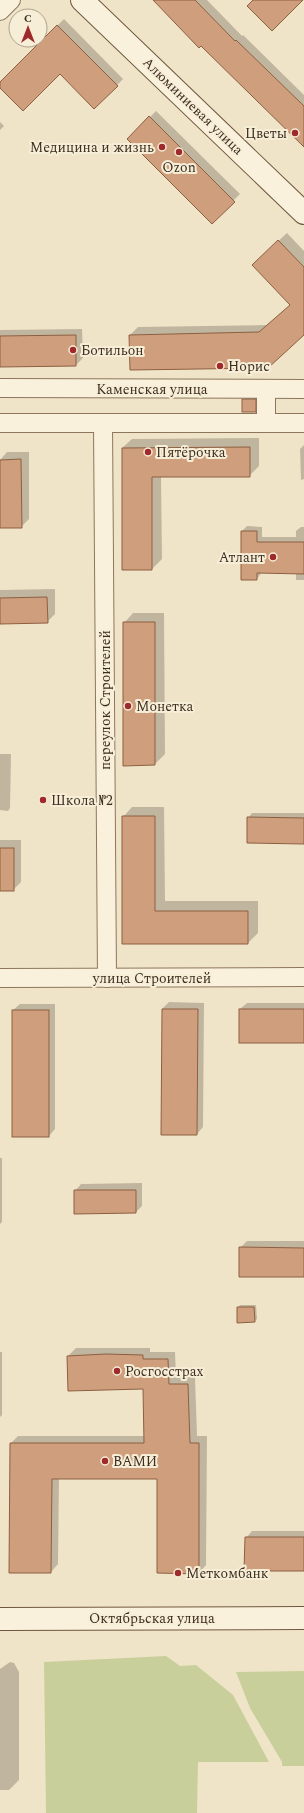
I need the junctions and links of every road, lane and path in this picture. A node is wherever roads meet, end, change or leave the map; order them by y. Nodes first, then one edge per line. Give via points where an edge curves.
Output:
1 (11, 0) edge
2 (82, 0) edge
3 (0, 11) edge
4 (304, 213) edge
5 (0, 388) edge
6 (304, 389) edge
7 (266, 390) junction
8 (0, 423) edge
9 (103, 423) junction
10 (266, 423) junction
11 (304, 423) edge
12 (304, 977) edge
13 (0, 978) edge
14 (107, 978) junction
15 (304, 1618) edge
16 (0, 1619) edge

1 - 3 street
2 - 4 main road, Алюминиевая улица
5 - 7 street, Каменская улица
6 - 7 street, Каменская улица
7 - 10 street
8 - 9 street
9 - 10 street
9 - 14 street, переулок Строителей
10 - 11 street
12 - 14 street, улица Строителей
13 - 14 street, улица Строителей
15 - 16 main road, Октябрьская улица

